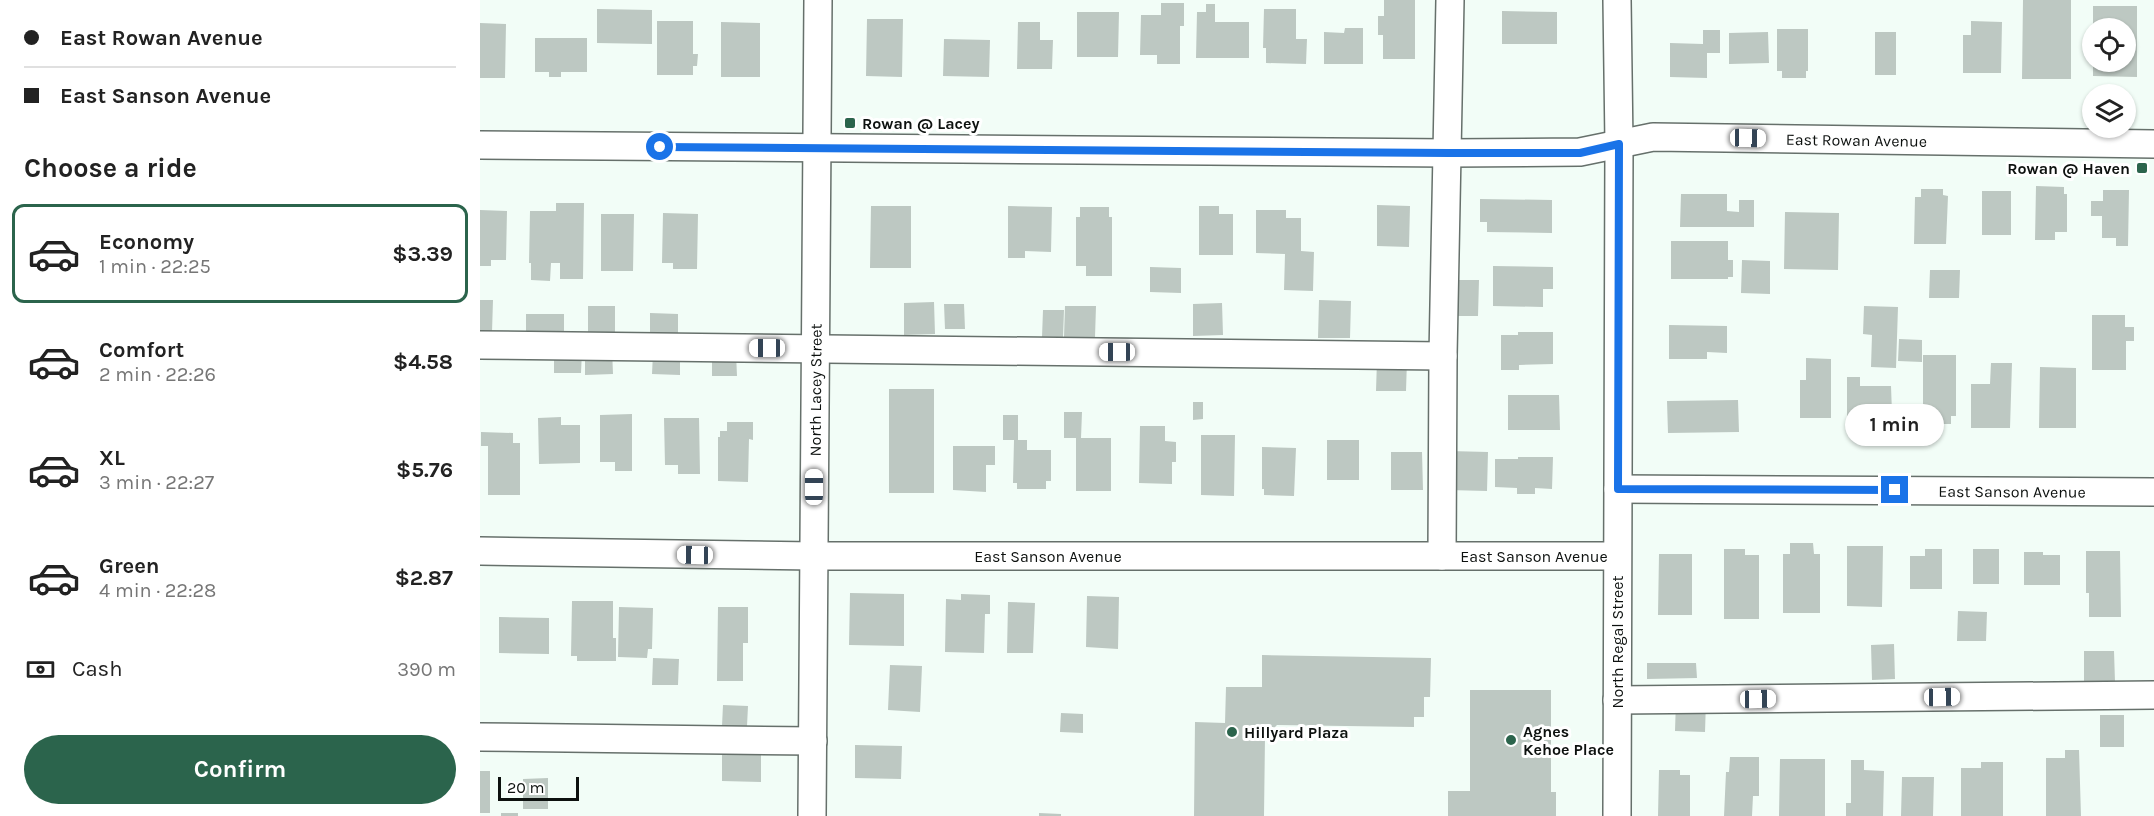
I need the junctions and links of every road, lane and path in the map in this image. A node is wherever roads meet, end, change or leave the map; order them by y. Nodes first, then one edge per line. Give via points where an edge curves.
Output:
1 (818, 0) edge
2 (1450, 0) edge
3 (1617, 0) edge
4 (1619, 144) junction
5 (2154, 144) edge
6 (480, 145) edge
7 (817, 149) junction
8 (1448, 153) junction
9 (480, 345) edge
10 (815, 348) junction
11 (1443, 356) junction
12 (1618, 489) junction
13 (2154, 492) edge
14 (480, 551) edge
15 (814, 556) junction
16 (1442, 556) junction
17 (1617, 556) junction
18 (2154, 695) edge
19 (1617, 700) junction
20 (480, 737) edge
21 (813, 741) junction
22 (812, 816) edge
23 (1617, 816) edge

1 - 7 street, North Lacey Street
2 - 8 street
3 - 4 street, North Regal Street
4 - 5 street, East Rowan Avenue via 1653,137
4 - 8 street, East Rowan Avenue via 1580,153
4 - 12 street, North Regal Street
6 - 7 street, East Rowan Avenue
7 - 8 street, East Rowan Avenue
7 - 10 street, North Lacey Street
8 - 11 street
9 - 10 street
10 - 11 street
10 - 15 street, North Lacey Street
11 - 16 street
12 - 13 street, East Sanson Avenue
12 - 17 street, North Regal Street
14 - 15 street, East Sanson Avenue
15 - 16 street, East Sanson Avenue
15 - 21 street, North Lacey Street
16 - 17 street, East Sanson Avenue
17 - 19 street, North Regal Street
18 - 19 street
19 - 23 street, North Regal Street
20 - 21 street
21 - 22 street, North Lacey Street

